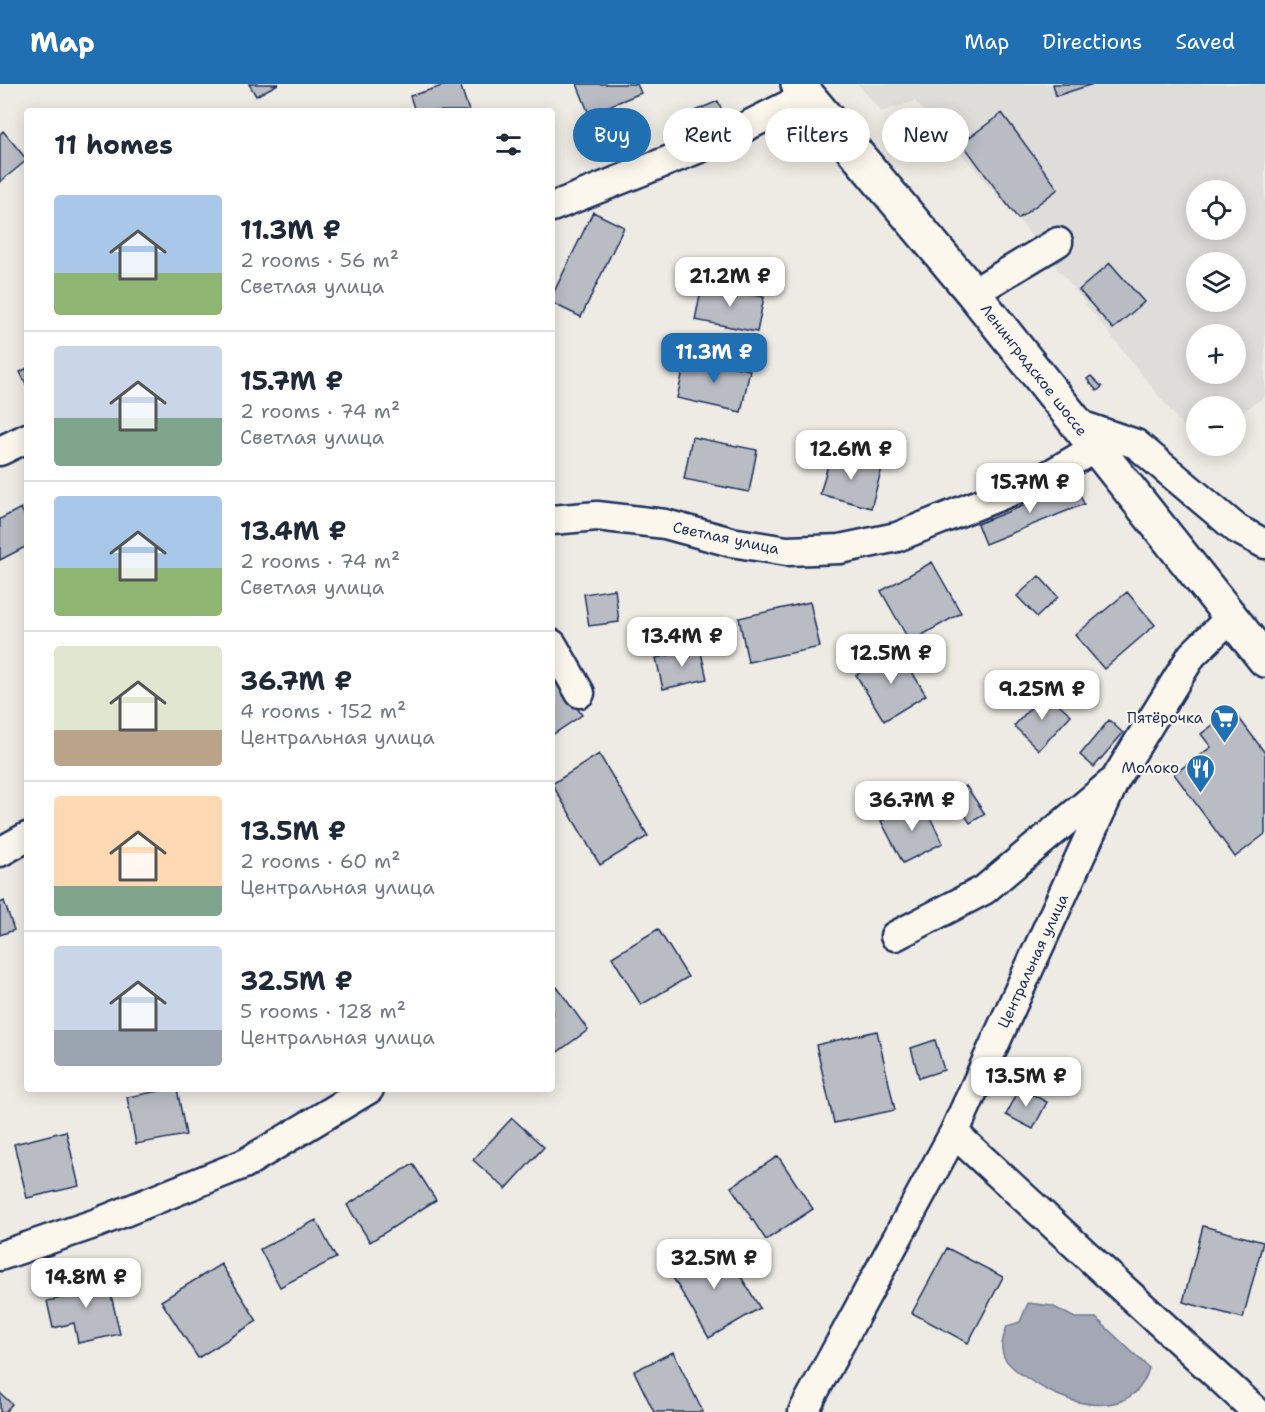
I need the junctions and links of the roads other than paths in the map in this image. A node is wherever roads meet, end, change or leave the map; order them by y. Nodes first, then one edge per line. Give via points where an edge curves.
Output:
1 (803, 90) edge
2 (555, 206) edge
3 (1058, 242) dead end
4 (973, 293) junction
5 (1086, 436) junction
6 (24, 439) edge
7 (0, 451) edge
8 (555, 520) edge
9 (1265, 544) edge
10 (1230, 618) junction
11 (555, 649) edge
12 (1265, 660) edge
13 (580, 693) dead end
14 (1115, 780) junction
15 (24, 839) edge
16 (0, 852) edge
17 (895, 936) dead end
18 (364, 1092) edge
19 (954, 1133) junction
20 (0, 1256) edge
21 (803, 1412) edge
22 (1257, 1412) edge

1 - 2 street via 715,142
1 - 4 main road, Ленинградское шоссе
3 - 4 street
4 - 5 main road, Ленинградское шоссе
5 - 8 street, Светлая улица via 1044,478 897,537 840,549 788,551 731,542 665,524 597,516
5 - 9 street via 1136,444 1237,529
5 - 10 main road, Ленинградское шоссе
6 - 7 street
10 - 12 main road, Ленинградское шоссе
10 - 14 street, Центральная улица via 1192,655
11 - 13 street
14 - 17 street via 984,890
14 - 19 street, Центральная улица
15 - 16 street
18 - 20 street via 244,1164
19 - 21 street, Центральная улица
19 - 22 street

